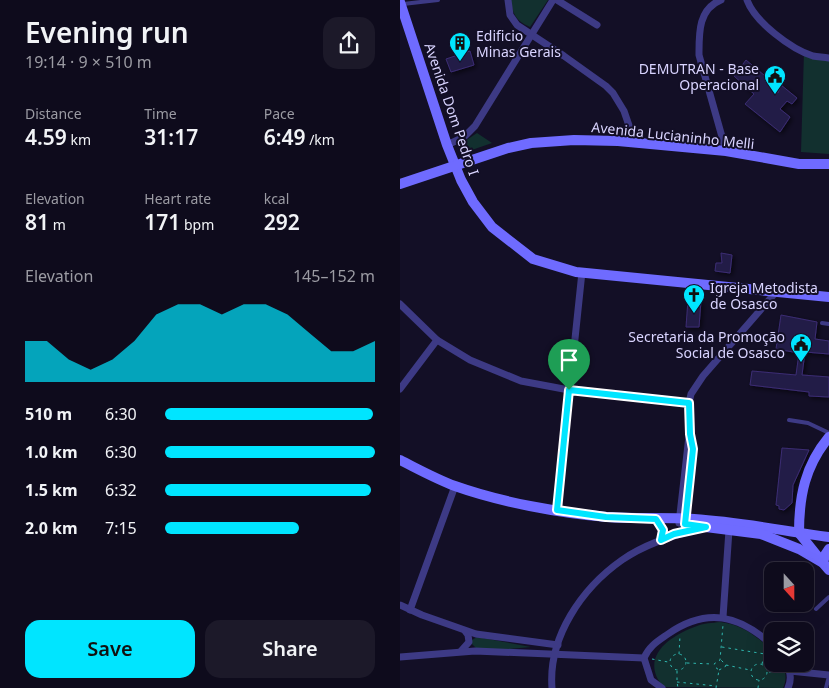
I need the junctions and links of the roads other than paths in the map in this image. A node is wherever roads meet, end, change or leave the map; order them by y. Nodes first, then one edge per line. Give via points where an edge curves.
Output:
1 (438, 0) edge
2 (508, 0) edge
3 (552, 0) edge
4 (557, 0) edge
5 (721, 0) edge
6 (747, 0) edge
7 (400, 3) edge
8 (597, 25) dead end
9 (531, 34) junction
10 (829, 58) edge
11 (635, 143) junction
12 (447, 145) junction
13 (726, 151) junction
14 (829, 164) edge
15 (455, 166) junction
16 (400, 184) edge
17 (582, 272) junction
18 (776, 292) junction
19 (829, 296) edge
20 (400, 304) edge
21 (822, 323) dead end
22 (829, 324) edge
23 (437, 340) junction
24 (400, 389) edge
25 (569, 390) junction
26 (689, 403) junction
27 (789, 420) dead end
28 (829, 435) edge
29 (400, 460) edge
30 (455, 486) junction
31 (557, 510) junction
32 (661, 519) junction
33 (682, 521) junction
34 (706, 527) junction
35 (729, 530) junction
36 (800, 533) junction
37 (829, 537) edge
38 (661, 540) junction
39 (829, 549) edge
40 (826, 566) edge
41 (829, 597) edge
42 (400, 605) edge
43 (816, 609) dead end
44 (410, 610) junction
45 (723, 617) junction
46 (466, 631) junction
47 (476, 634) junction
48 (764, 638) edge
49 (532, 640) junction
50 (558, 644) junction
51 (475, 651) junction
52 (461, 652) junction
53 (532, 652) junction
54 (555, 654) junction
55 (400, 657) edge
56 (644, 658) junction
57 (790, 672) edge
58 (798, 672) edge
59 (829, 676) edge
60 (552, 688) edge
61 (662, 688) edge
62 (788, 688) edge
63 (826, 688) edge

1 - 7 lane
2 - 9 street via 510,15 517,25
3 - 9 street
4 - 8 street
5 - 13 street via 704,13 699,56
6 - 10 street via 754,14 787,42 814,56
7 - 12 street, Avenida Dom Pedro I
9 - 11 street via 613,93 624,111
9 - 12 street via 475,126 464,137
11 - 13 street, Avenida Lucianinho Melli
11 - 15 street, Avenida Lucianinho Melli via 594,140 531,143
12 - 15 street, Avenida Dom Pedro I
13 - 14 street, Avenida Lucianinho Melli via 799,164
15 - 16 street, Avenida Lucianinho Melli
15 - 17 street, Avenida Dom Pedro I via 473,202 492,228 533,259
17 - 18 street, Avenida Dom Pedro I
17 - 25 street
18 - 19 street, Avenida Dom Pedro I
18 - 26 street via 703,376
20 - 23 street
21 - 22 lane
23 - 24 street
23 - 25 street via 470,360 505,375
25 - 26 street
25 - 31 street
26 - 33 street via 693,449
27 - 28 lane via 808,423
28 - 36 street via 810,464 806,477
29 - 30 street
30 - 31 street
30 - 44 street
31 - 32 street via 606,517
32 - 33 street
32 - 38 street
33 - 34 street
33 - 36 street via 760,526
34 - 35 street
34 - 38 street
35 - 40 street via 761,534 782,541
35 - 45 street
36 - 37 street
36 - 40 street
38 - 50 street via 623,559 584,594 570,614
39 - 40 street via 825,555
41 - 43 lane
42 - 44 street
44 - 46 street
45 - 48 street via 751,627
45 - 56 street via 709,617 681,626 654,643
46 - 47 street
46 - 52 street via 468,642
47 - 49 street
47 - 51 street via 470,642
49 - 50 street
49 - 53 street via 535,647
50 - 54 street
51 - 52 street
51 - 53 street
52 - 55 street
53 - 54 street
54 - 56 street
54 - 60 street
56 - 61 street via 651,680
57 - 62 street
58 - 59 street
59 - 63 lane

